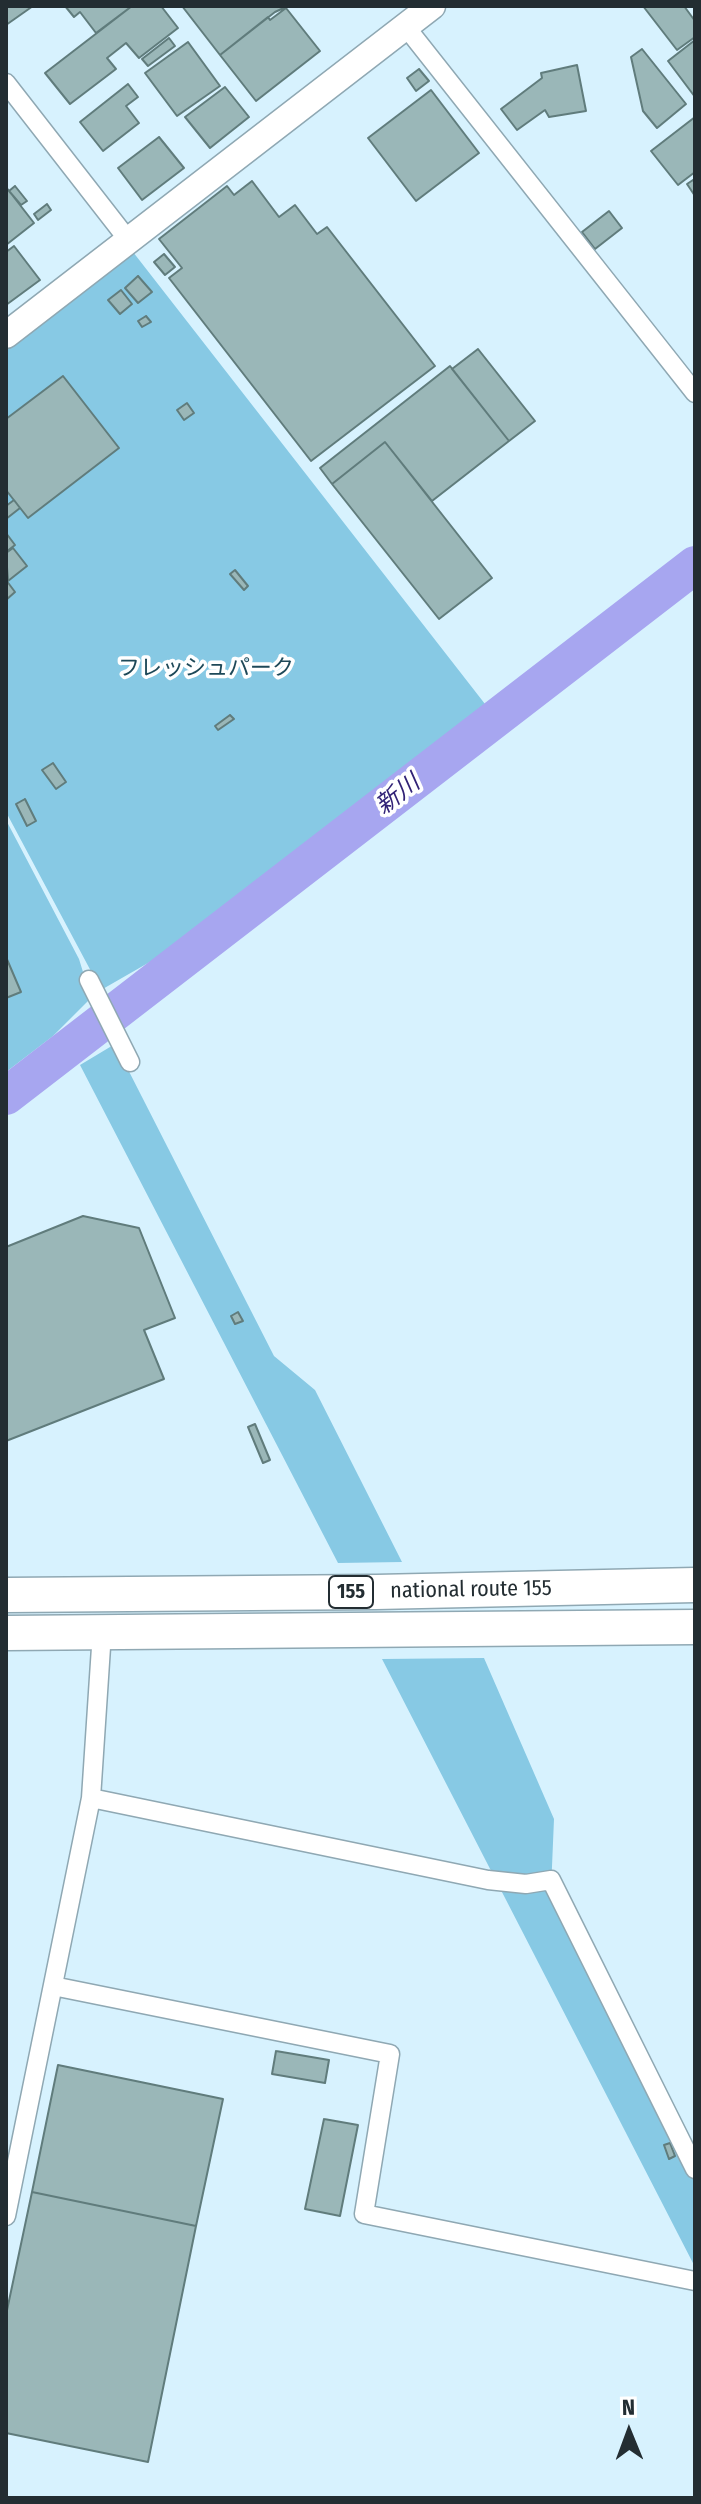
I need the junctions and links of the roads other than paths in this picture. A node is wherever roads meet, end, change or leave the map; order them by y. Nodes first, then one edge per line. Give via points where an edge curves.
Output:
1 (413, 15) edge
2 (6, 83) edge
3 (129, 241) junction
4 (6, 335) edge
5 (695, 393) edge
6 (89, 980) dead end
7 (130, 1062) dead end
8 (695, 1585) edge
9 (6, 1595) edge
10 (695, 1627) edge
11 (102, 1632) junction
12 (6, 1633) edge
13 (91, 1798) junction
14 (53, 1986) junction
15 (695, 2169) edge
16 (6, 2216) edge
17 (695, 2281) edge

1 - 3 street
1 - 5 street
2 - 3 street
3 - 4 street
6 - 7 street
8 - 9 highway, national route 155 / 155
10 - 11 highway, national route 155 / 155
11 - 12 highway, national route 155 / 155
11 - 13 street
13 - 14 street
13 - 15 street via 488,1880 551,1880
14 - 16 street
14 - 17 street via 390,2054 364,2214

